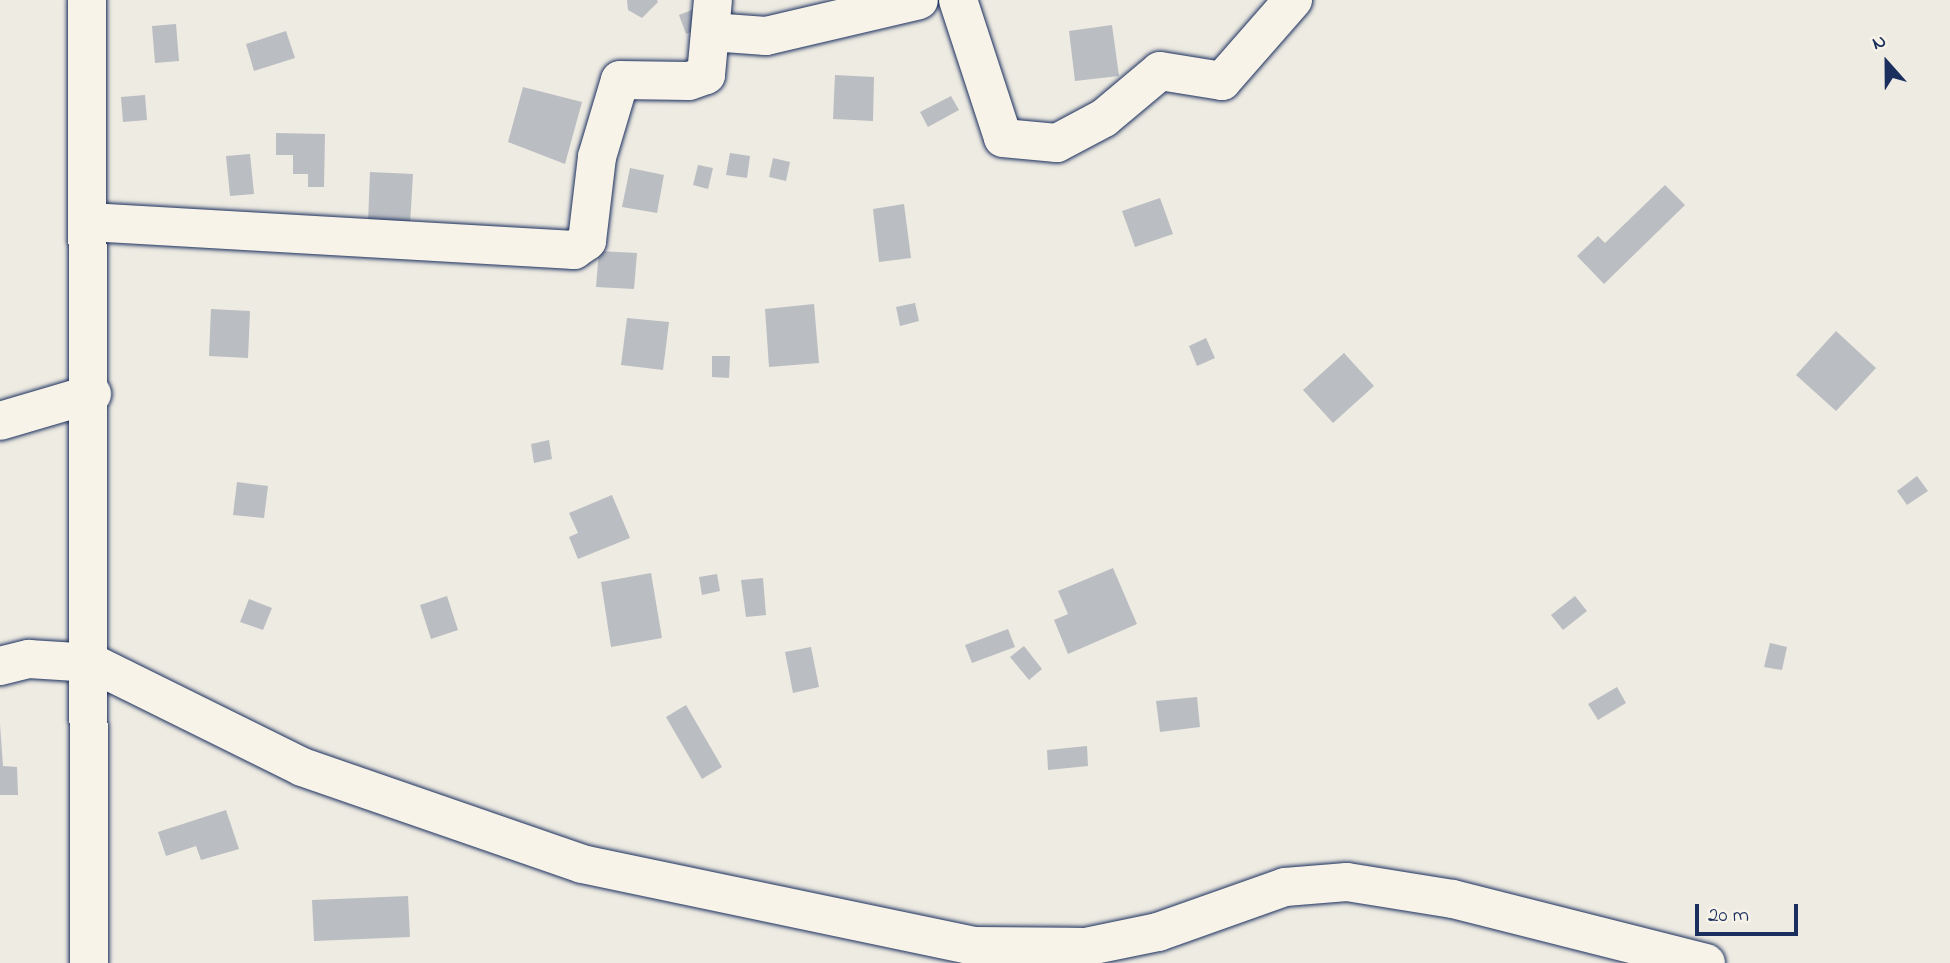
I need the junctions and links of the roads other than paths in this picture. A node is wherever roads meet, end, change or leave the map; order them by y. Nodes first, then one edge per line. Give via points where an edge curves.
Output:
1 (87, 0) edge
2 (919, 0) edge
3 (958, 0) edge
4 (1293, 0) edge
5 (712, 16) edge
6 (89, 222) junction
7 (92, 394) junction
8 (0, 421) edge
9 (92, 663) junction
10 (0, 666) edge
11 (978, 954) edge
12 (89, 963) edge
13 (1706, 963) edge

1 - 6 street
2 - 5 street via 766,36
3 - 4 street via 1003,138 1057,143 1104,118 1160,71 1222,81
5 - 6 street via 706,75 700,80 620,80 597,157 590,229 575,250
6 - 7 street
7 - 8 street
7 - 9 street
9 - 10 street via 29,659
9 - 11 street via 302,767 582,864
9 - 12 street
11 - 13 street via 1085,947 1158,932 1285,887 1347,882 1453,899

